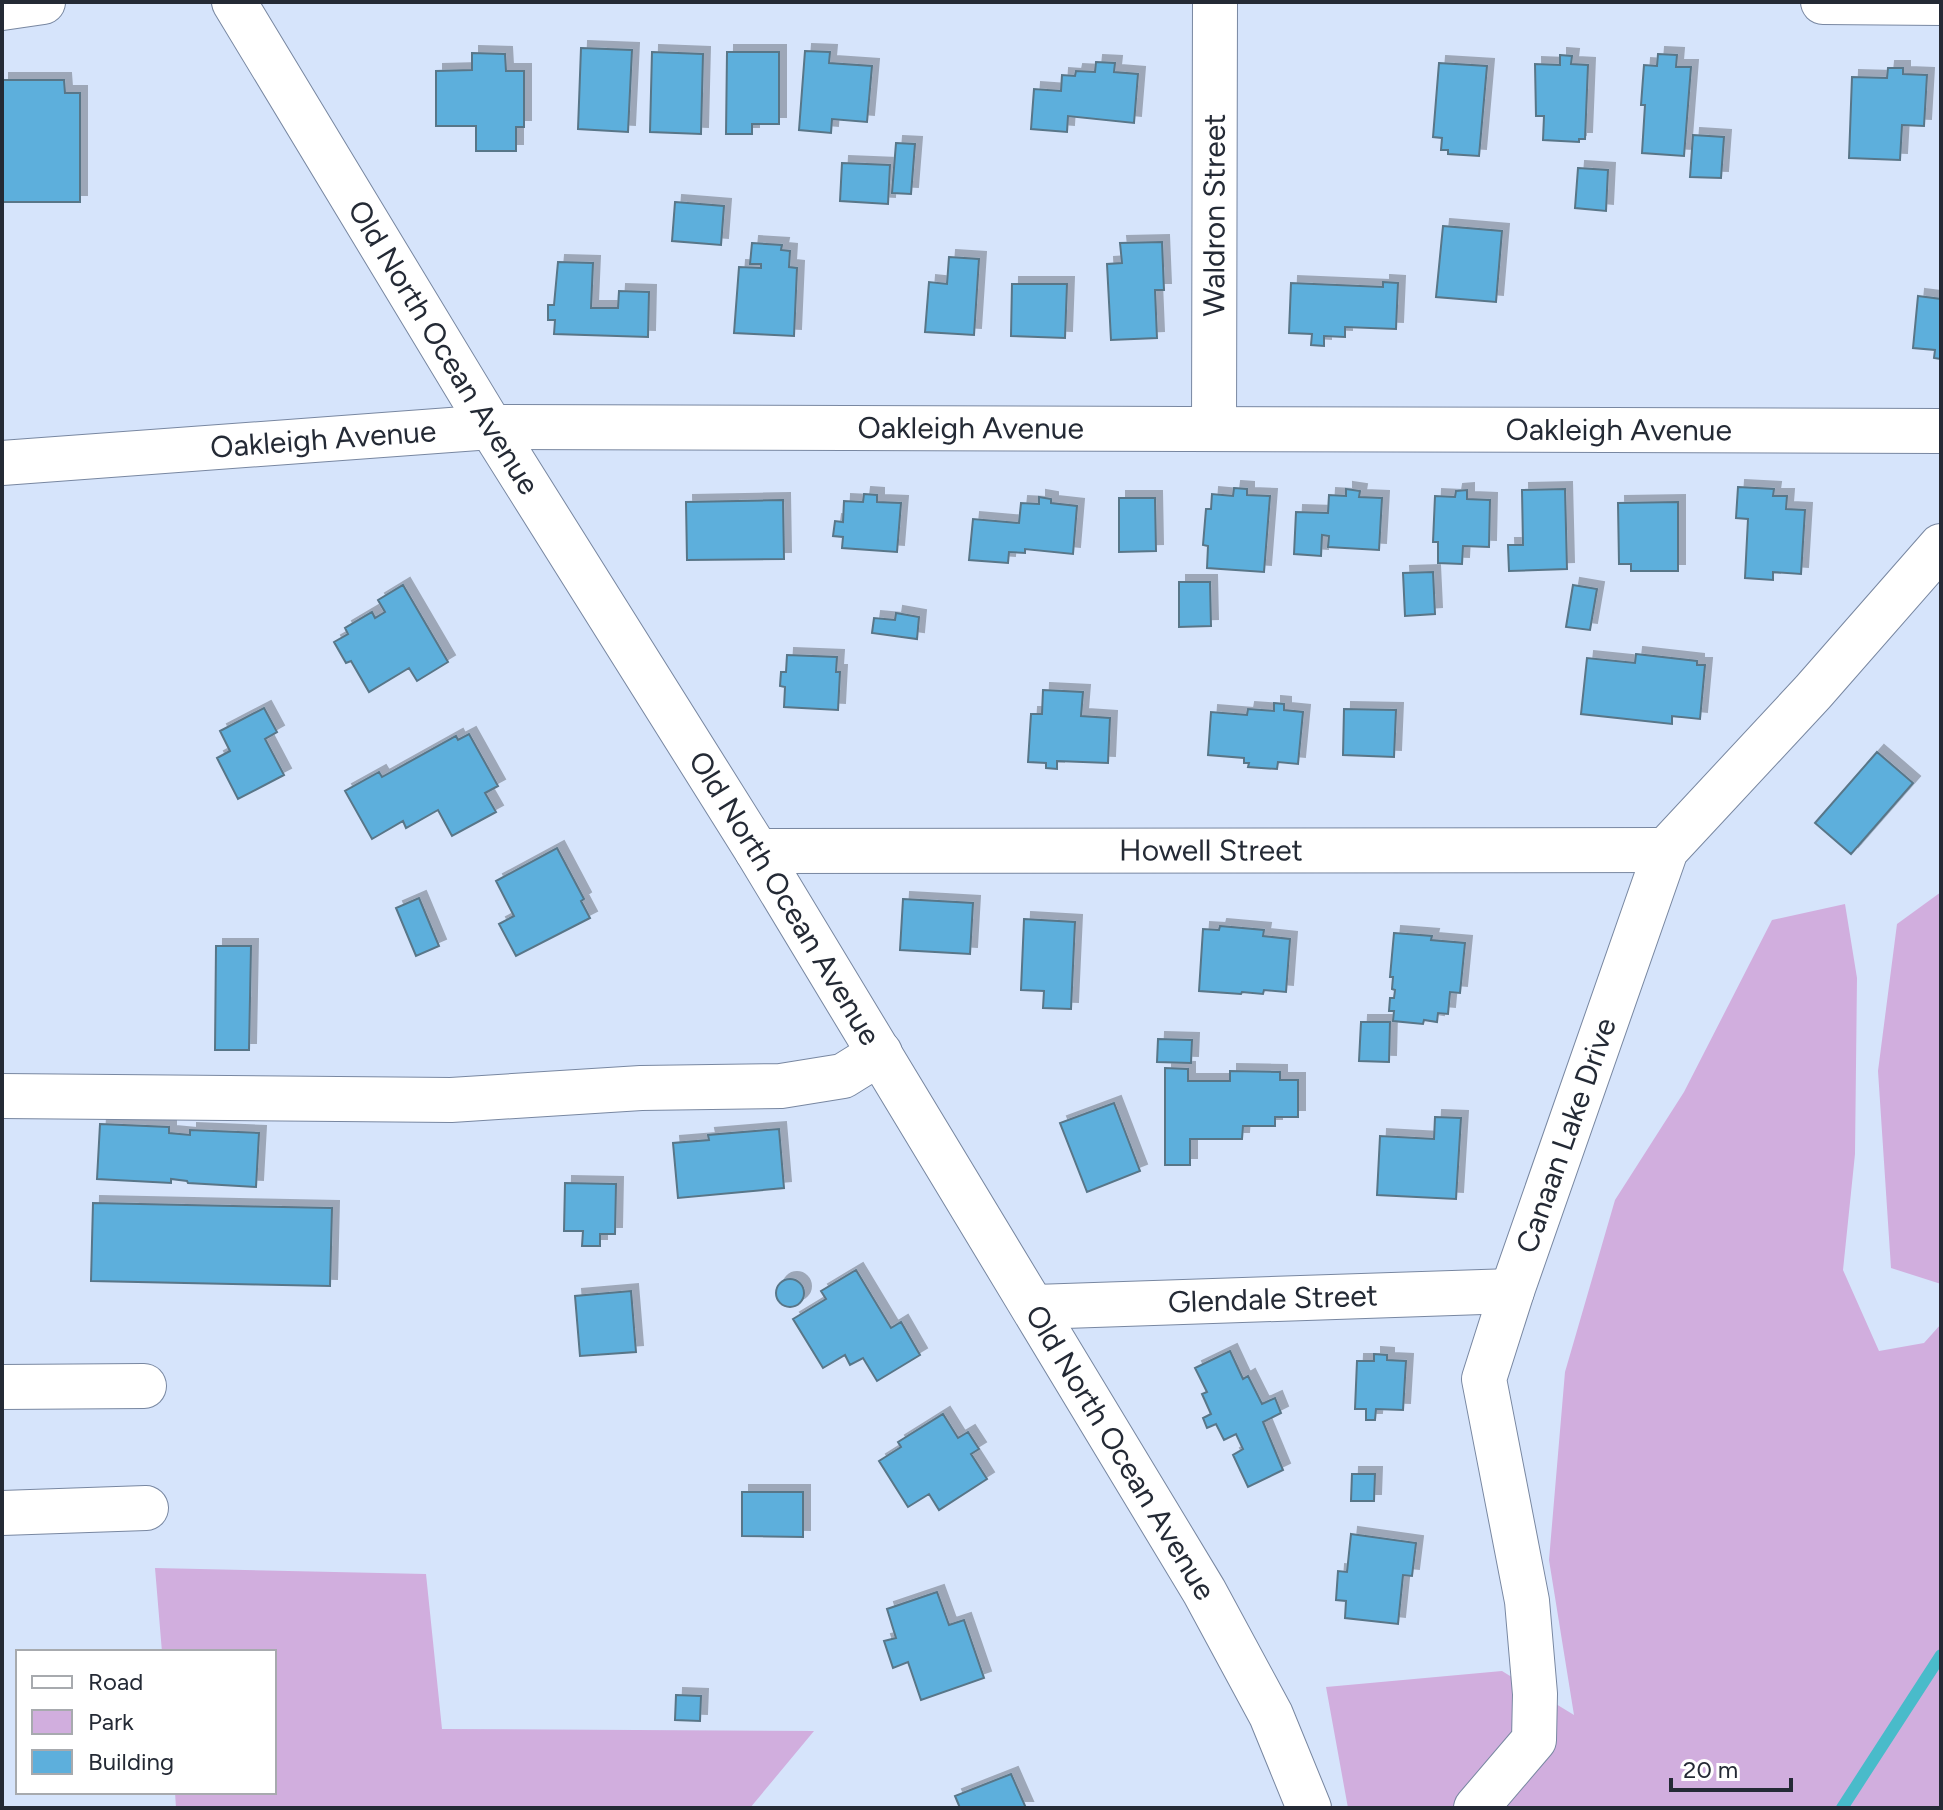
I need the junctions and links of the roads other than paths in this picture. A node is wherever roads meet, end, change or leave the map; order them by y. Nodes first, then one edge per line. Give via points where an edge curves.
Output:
1 (43, 2) edge
2 (234, 2) edge
3 (1215, 2) edge
4 (1823, 2) edge
5 (1831, 2) edge
6 (1941, 3) edge
7 (2, 8) edge
8 (491, 427) junction
9 (1214, 429) junction
10 (1941, 431) edge
11 (2, 463) edge
12 (1941, 546) edge
13 (1666, 850) junction
14 (757, 851) junction
15 (880, 1053) junction
16 (2, 1096) edge
17 (1512, 1291) junction
18 (1035, 1307) junction
19 (144, 1386) dead end
20 (2, 1387) edge
21 (146, 1508) dead end
22 (2, 1513) edge
23 (1309, 1808) edge
24 (1476, 1808) edge

1 - 7 street
2 - 8 street, Old North Ocean Avenue
3 - 9 street, Waldron Street
4 - 5 street
5 - 6 street
8 - 9 street, Oakleigh Avenue
8 - 11 street, Oakleigh Avenue
8 - 14 street, Old North Ocean Avenue
9 - 10 street, Oakleigh Avenue
12 - 13 street, Canaan Lake Drive
13 - 14 street, Howell Street
13 - 17 street, Canaan Lake Drive
14 - 15 street, Old North Ocean Avenue
15 - 16 street via 843,1076 781,1086 451,1100
15 - 18 street, Old North Ocean Avenue
17 - 18 street, Glendale Street
17 - 24 street, Canaan Lake Drive via 1484,1379 1527,1601 1534,1740
18 - 23 street, Old North Ocean Avenue via 1233,1642 1271,1715
19 - 20 street
21 - 22 street

